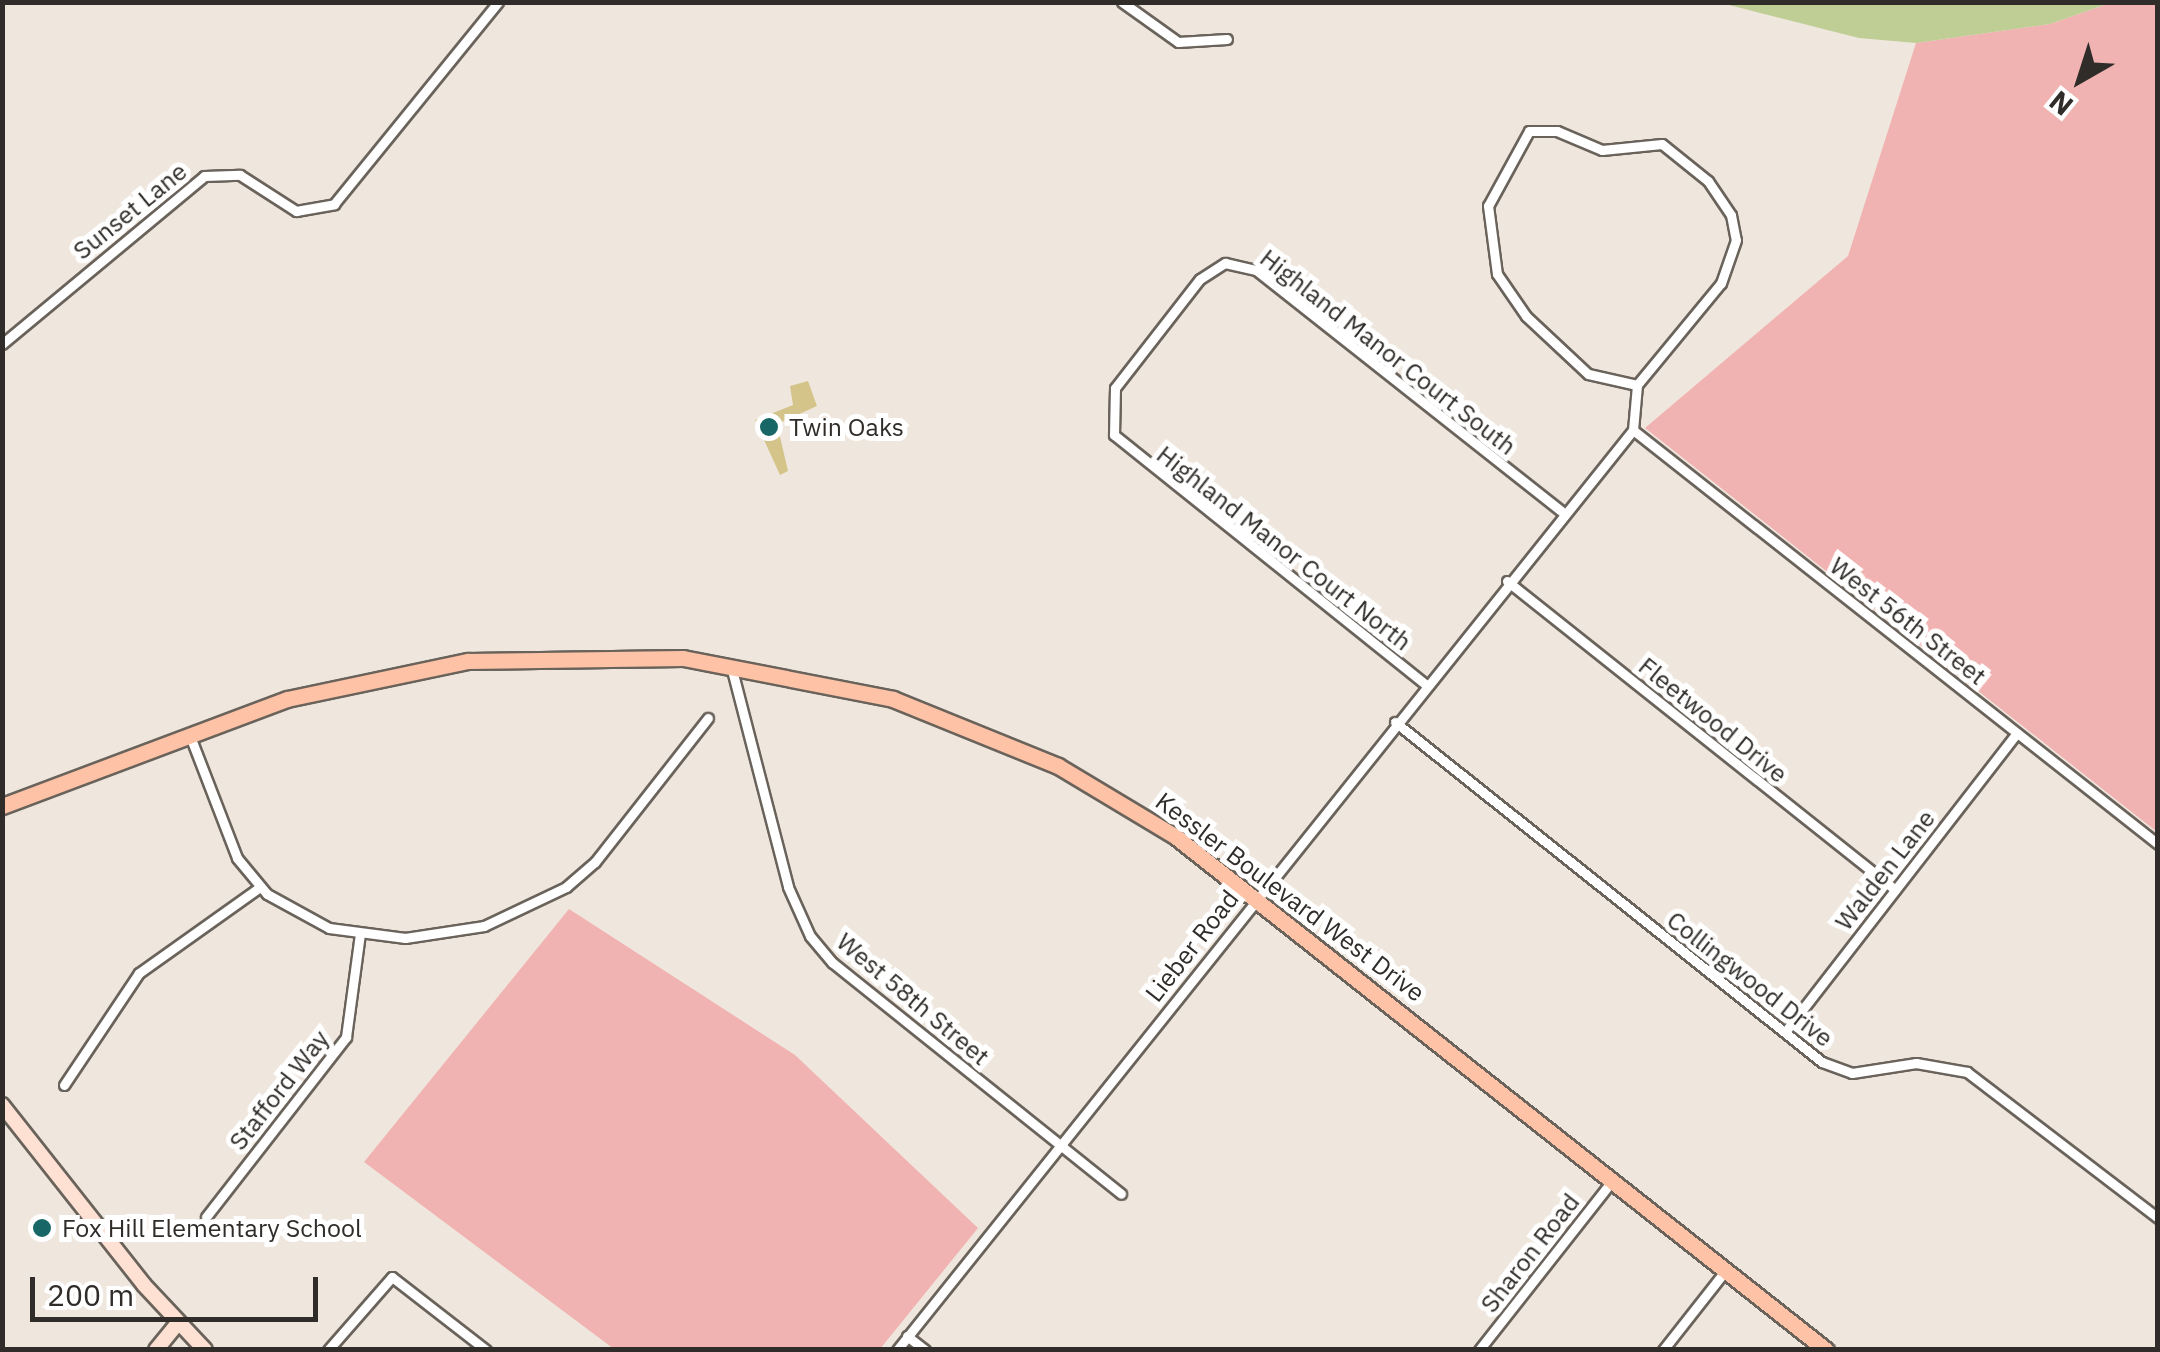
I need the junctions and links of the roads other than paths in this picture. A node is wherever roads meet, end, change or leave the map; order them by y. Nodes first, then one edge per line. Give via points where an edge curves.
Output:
1 (498, 2) edge
2 (1122, 2) edge
3 (1227, 39) dead end
4 (2, 344) edge
5 (1638, 386) junction
6 (1633, 430) junction
7 (1119, 443) joint
8 (1560, 511) junction
9 (1506, 580) junction
10 (730, 663) junction
11 (1425, 684) junction
12 (708, 718) dead end
13 (1395, 722) junction
14 (2017, 733) junction
15 (190, 736) junction
16 (2, 806) edge
17 (2158, 844) edge
18 (260, 888) junction
19 (1896, 890) junction
20 (1257, 897) junction
21 (360, 934) junction
22 (1785, 1032) junction
23 (64, 1085) dead end
24 (2, 1105) edge
25 (1060, 1143) junction
26 (1612, 1181) junction
27 (1121, 1194) dead end
28 (206, 1217) dead end
29 (2158, 1218) edge
30 (1726, 1270) junction
31 (178, 1323) junction
32 (907, 1336) junction
33 (156, 1350) edge
34 (205, 1350) edge
35 (328, 1350) edge
36 (486, 1350) edge
37 (896, 1350) edge
38 (924, 1350) edge
39 (1480, 1350) edge
40 (1664, 1350) edge
41 (1826, 1350) edge

1 - 4 street, Sunset Lane via 334,204 300,212 240,175 204,176
2 - 3 street via 1178,42
5 - 5 street via 1588,374 1526,316 1497,274 1488,206 1526,133 1549,129 1602,150 1662,144 1708,181 1731,215 1736,240 1721,283
5 - 6 street
6 - 8 street, Lieber Road
6 - 14 street, West 56th Street
7 - 8 street, Highland Manor Court South via 1109,414 1114,388 1205,273 1235,262 1256,270
7 - 11 street, Highland Manor Court North
8 - 9 street, Lieber Road
9 - 11 street, Lieber Road
9 - 19 street, Fleetwood Drive
10 - 15 main road, Kessler Boulevard West Drive via 608,654 458,662 336,686
10 - 20 main road, Kessler Boulevard West Drive via 893,699 1009,743 1120,801
10 - 25 street, West 58th Street via 788,887 810,936 833,964
11 - 13 street, Lieber Road
12 - 21 street via 595,862 550,897 458,933
13 - 20 street, Lieber Road
13 - 22 street, Collingwood Drive
14 - 17 street, West 56th Street
14 - 19 street, Walden Lane
15 - 16 main road, Kessler Boulevard West Drive
15 - 18 street via 236,858
18 - 21 street via 315,923
18 - 23 street via 139,974
19 - 22 street, Walden Lane
20 - 25 street, Lieber Road
20 - 26 main road, Kessler Boulevard West Drive
21 - 28 street, Stafford Way via 344,1041
22 - 29 street, Collingwood Drive via 1839,1070 1924,1063 1975,1076
24 - 31 street
25 - 27 street, West 58th Street
25 - 32 street, Lieber Road
26 - 30 main road, Kessler Boulevard West Drive
26 - 39 street, Sharon Road
30 - 40 street
30 - 41 main road, Kessler Boulevard West Drive
31 - 33 street
31 - 34 street
32 - 37 street, Lieber Road
32 - 38 street
35 - 36 street via 392,1277

